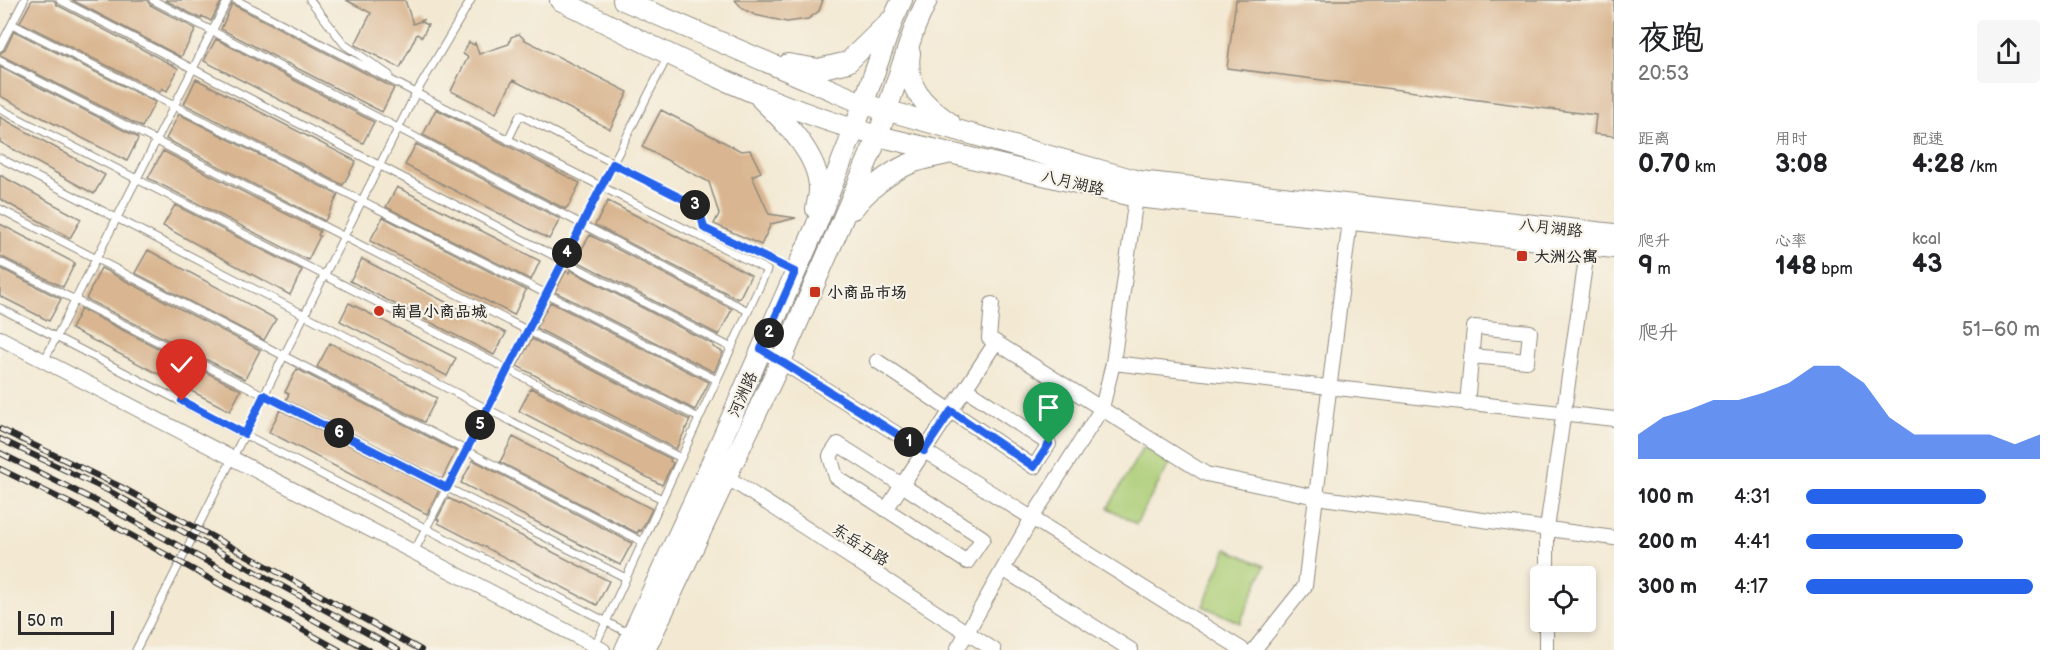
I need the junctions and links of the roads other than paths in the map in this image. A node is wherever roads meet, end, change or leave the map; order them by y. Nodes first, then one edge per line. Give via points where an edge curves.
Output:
1 (24, 0) edge
2 (60, 0) edge
3 (153, 0) edge
4 (228, 0) edge
5 (237, 0) edge
6 (310, 0) edge
7 (471, 0) edge
8 (561, 0) edge
9 (623, 0) edge
10 (927, 0) edge
11 (249, 3) edge
12 (898, 8) edge
13 (12, 24) junction
14 (915, 27) junction
15 (212, 31) junction
16 (0, 47) edge
17 (669, 54) junction
18 (759, 60) junction
19 (0, 61) edge
20 (193, 69) junction
21 (752, 91) junction
22 (416, 93) junction
23 (864, 104) junction
24 (174, 106) junction
25 (0, 109) edge
26 (887, 111) junction
27 (399, 129) junction
28 (854, 130) junction
29 (965, 133) junction
30 (879, 136) junction
31 (508, 140) junction
32 (156, 141) junction
33 (950, 153) junction
34 (0, 158) edge
35 (613, 164) junction
36 (380, 165) junction
37 (137, 179) junction
38 (601, 186) junction
39 (1136, 197) junction
40 (362, 201) junction
41 (0, 209) edge
42 (117, 218) junction
43 (1350, 220) junction
44 (582, 224) junction
45 (838, 230) junction
46 (1614, 234) edge
47 (812, 235) junction
48 (344, 237) junction
49 (1588, 245) junction
50 (1614, 248) edge
51 (96, 259) junction
52 (563, 260) junction
53 (0, 262) edge
54 (795, 272) junction
55 (325, 275) junction
56 (546, 294) junction
57 (75, 300) junction
58 (992, 304) dead end
59 (0, 308) edge
60 (748, 311) junction
61 (305, 315) junction
62 (528, 331) junction
63 (56, 336) junction
64 (0, 338) edge
65 (996, 342) junction
66 (732, 348) junction
67 (761, 349) junction
68 (284, 356) junction
69 (1471, 356) junction
70 (44, 361) junction
71 (877, 361) dead end
72 (781, 362) junction
73 (1113, 363) junction
74 (508, 369) junction
75 (717, 380) junction
76 (966, 388) junction
77 (1329, 388) junction
78 (264, 395) junction
79 (1467, 404) junction
80 (1102, 408) junction
81 (488, 409) junction
82 (951, 411) junction
83 (1563, 415) junction
84 (699, 418) junction
85 (1614, 419) edge
86 (245, 434) junction
87 (466, 450) junction
88 (924, 451) junction
89 (232, 458) junction
90 (681, 458) junction
91 (710, 466) junction
92 (728, 477) junction
93 (902, 485) junction
94 (447, 488) junction
95 (1316, 497) junction
96 (662, 499) junction
97 (886, 510) junction
98 (1032, 518) junction
99 (427, 527) junction
100 (1547, 528) junction
101 (1614, 538) edge
102 (643, 542) junction
103 (414, 552) junction
104 (1546, 566) edge
105 (1003, 569) junction
106 (626, 578) junction
107 (606, 621) junction
108 (967, 632) junction
109 (1546, 632) edge
110 (629, 642) edge
111 (599, 648) edge
112 (136, 650) edge
113 (645, 650) edge
114 (957, 650) edge
115 (994, 650) edge
116 (1131, 650) edge
117 (1243, 650) edge
118 (1254, 650) edge
119 (1546, 650) edge

1 - 13 lane
2 - 20 lane
3 - 15 lane
4 - 15 lane
5 - 11 lane
6 - 22 lane via 345,45
7 - 22 lane
8 - 17 main road, 八月湖路
9 - 18 main road, 八月湖路
10 - 14 main road
11 - 22 lane
12 - 18 main road via 848,62 819,69
12 - 23 main road, 河洲路
13 - 16 lane
13 - 24 lane
14 - 26 main road
14 - 29 main road via 909,63 915,93 929,109
15 - 20 lane
15 - 27 lane
17 - 21 main road, 八月湖路
17 - 35 lane
18 - 23 main road, 八月湖路
19 - 32 lane
20 - 24 lane
20 - 36 lane
21 - 28 main road, 八月湖路
21 - 47 main road via 785,122 811,156 819,188
22 - 27 lane
22 - 31 lane
23 - 26 main road, 八月湖路
23 - 28 main road, 河洲路
24 - 32 lane
24 - 40 lane
25 - 37 lane
26 - 29 main road, 八月湖路
26 - 30 main road
27 - 36 lane
27 - 44 lane
28 - 30 main road, 八月湖路
28 - 47 main road, 河洲路
29 - 46 main road, 八月湖路 via 1139,181
30 - 33 main road, 八月湖路
30 - 45 main road
31 - 35 lane via 520,115
31 - 38 lane
32 - 37 lane
32 - 48 lane
33 - 39 main road, 八月湖路
33 - 45 main road via 908,164 877,184
34 - 42 lane
35 - 38 lane
35 - 54 lane via 699,207 704,228
36 - 40 lane
36 - 52 lane
37 - 42 lane
37 - 55 lane
38 - 44 lane
38 - 60 lane via 767,270
39 - 43 main road, 八月湖路
39 - 73 street
40 - 48 lane
40 - 56 lane
41 - 51 lane
42 - 51 lane
42 - 61 lane
43 - 49 main road, 八月湖路
43 - 77 street
44 - 52 lane
44 - 60 lane
45 - 72 main road
47 - 54 main road, 河洲路
48 - 55 lane
48 - 62 lane
49 - 50 main road, 八月湖路
49 - 83 street
51 - 57 lane
51 - 68 lane
52 - 56 lane
52 - 66 lane
53 - 57 lane
54 - 67 main road, 河洲路
55 - 61 lane
55 - 74 lane
56 - 62 lane
56 - 75 lane
57 - 63 lane
57 - 78 lane
58 - 65 street via 989,338
59 - 63 lane
60 - 66 lane
61 - 68 lane
61 - 81 lane
62 - 74 lane
62 - 84 lane
63 - 70 lane
63 - 86 lane
64 - 70 street
65 - 76 street
65 - 80 street
66 - 75 lane
67 - 72 street
67 - 91 main road, 河洲路
68 - 78 lane
68 - 87 lane
69 - 69 street via 1474,327 1530,332 1527,362
69 - 79 street
70 - 89 street
71 - 82 street
72 - 88 street
72 - 92 main road
73 - 77 street
73 - 80 street
74 - 81 lane
74 - 90 lane
75 - 84 lane
76 - 82 street
76 - 82 street via 1049,444 1034,467
77 - 79 street
77 - 95 street
78 - 86 lane
78 - 94 lane
79 - 83 street
80 - 95 street via 1206,474
80 - 98 street
81 - 87 lane
81 - 96 lane
82 - 88 street
83 - 85 street
83 - 100 street
84 - 90 lane
86 - 89 lane
86 - 99 lane
87 - 94 lane
87 - 102 lane
88 - 93 street
88 - 98 street
89 - 103 street
89 - 112 lane
90 - 96 lane
91 - 92 street, 东岳五路
91 - 110 main road, 河洲路
92 - 108 street, 东岳五路
92 - 113 main road
93 - 97 street
93 - 97 street via 838,444 830,456 836,477
93 - 97 street via 983,538 967,562
94 - 99 lane
94 - 106 lane
95 - 100 street
95 - 118 street via 1305,586
96 - 102 lane
98 - 105 street
98 - 117 street
99 - 103 lane
99 - 107 lane
100 - 101 street
100 - 104 street
102 - 106 lane
103 - 111 street
105 - 108 street
105 - 116 street
106 - 107 lane
107 - 110 lane
107 - 111 lane
108 - 114 street
108 - 115 street, 东岳五路
109 - 119 street

